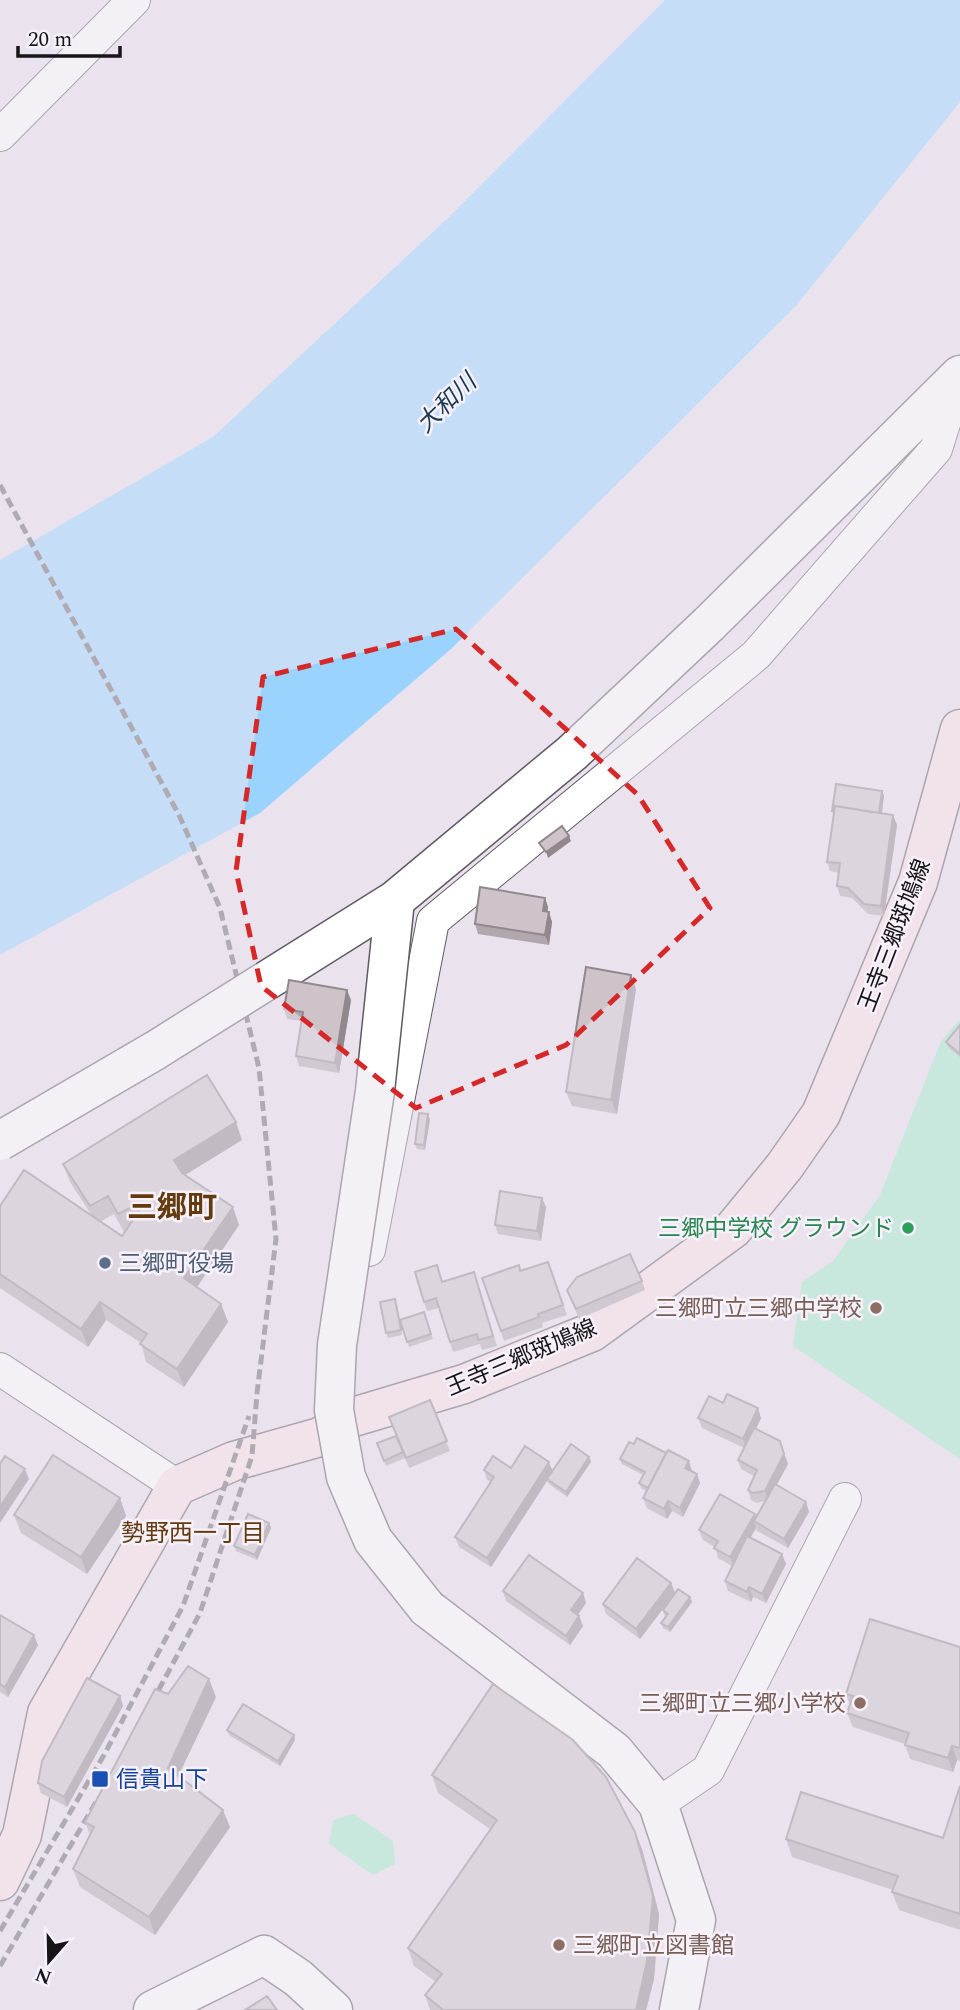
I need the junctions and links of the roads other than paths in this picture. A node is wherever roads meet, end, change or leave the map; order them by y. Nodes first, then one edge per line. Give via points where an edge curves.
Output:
1 (134, 0) edge
2 (0, 135) edge
3 (959, 377) edge
4 (959, 736) edge
5 (395, 900) junction
6 (0, 1141) edge
7 (0, 1369) edge
8 (351, 1418) junction
9 (177, 1486) junction
10 (845, 1499) dead end
11 (658, 1804) junction
12 (0, 1881) edge
13 (153, 2010) edge
14 (333, 2010) edge
15 (679, 2010) edge

1 - 2 street
3 - 5 street, bridge via 572,753
3 - 8 street via 936,449 756,654 433,921 353,1329
4 - 8 main road, 王寺三郷斑鳩線 via 918,882 821,1114 733,1229 592,1332 464,1384
5 - 6 street, bridge via 156,1050
5 - 11 street, bridge via 375,1091 337,1345 334,1410 346,1477 373,1540 427,1608 614,1751
7 - 9 street
8 - 9 main road, 王寺三郷斑鳩線 via 320,1437 234,1461
9 - 12 main road via 47,1713 22,1835
10 - 11 street via 708,1770
11 - 15 street via 696,1920
13 - 14 street via 264,1955

